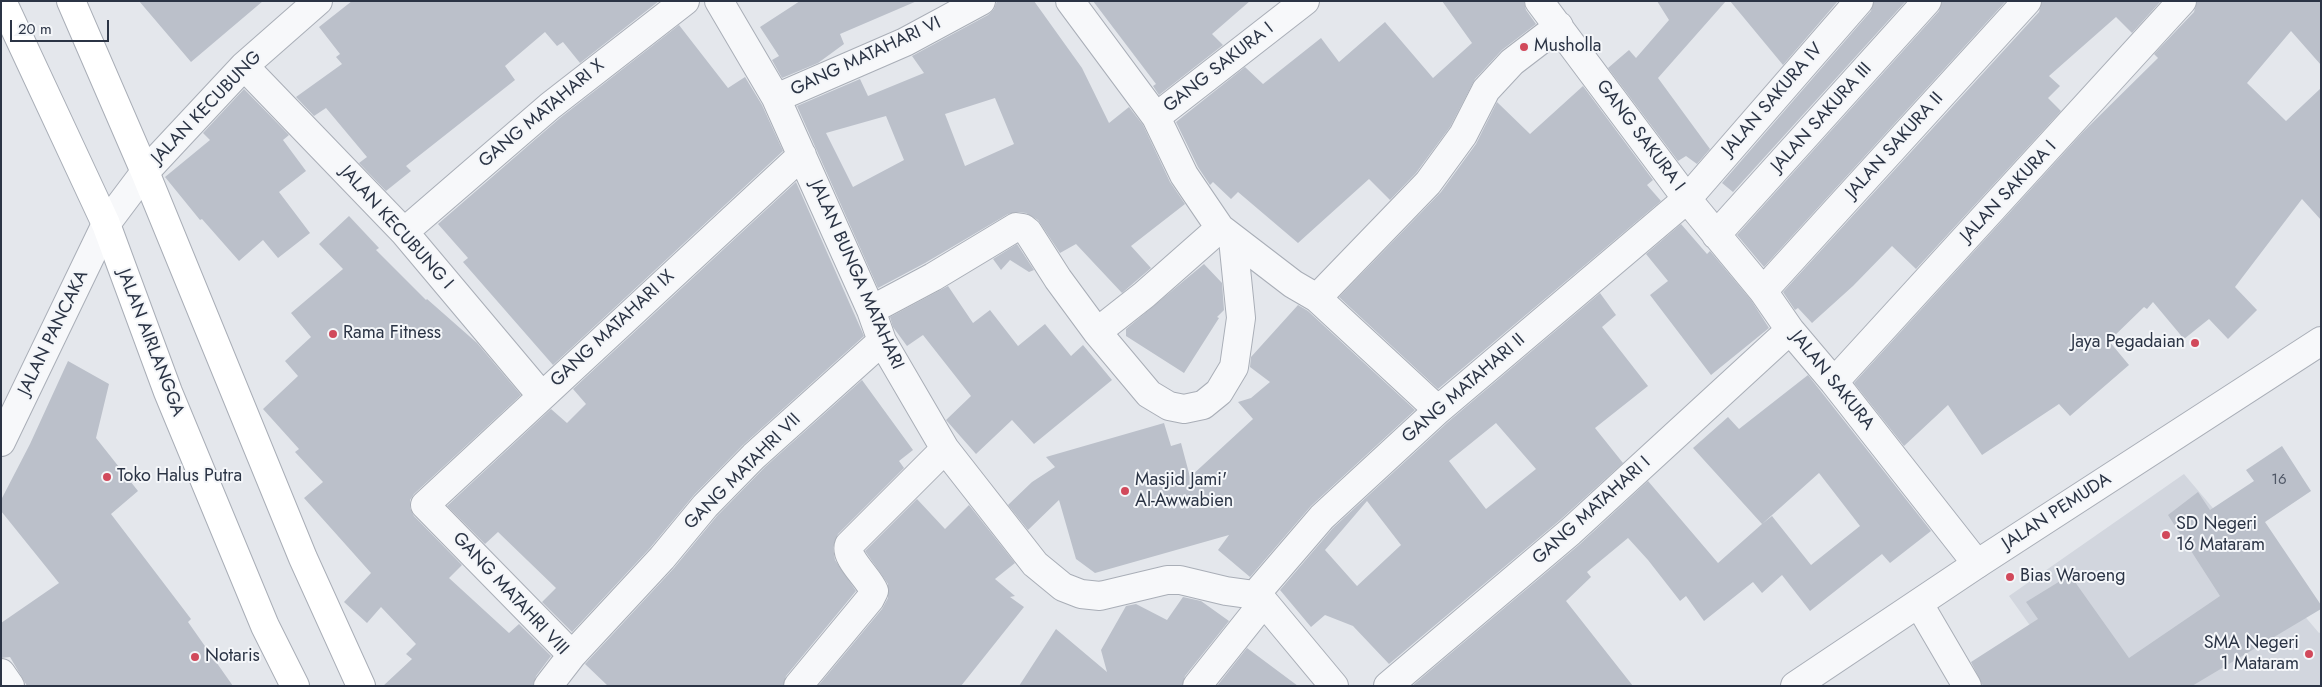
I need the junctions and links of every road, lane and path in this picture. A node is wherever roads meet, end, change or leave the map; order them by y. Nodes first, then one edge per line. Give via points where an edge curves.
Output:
1 (2, 1) edge
2 (71, 1) edge
3 (318, 1) edge
4 (685, 1) edge
5 (719, 1) edge
6 (981, 1) edge
7 (1070, 1) edge
8 (1305, 1) edge
9 (1539, 1) edge
10 (1859, 1) edge
11 (1927, 1) edge
12 (2027, 1) edge
13 (2182, 1) edge
14 (1559, 26) junction
15 (244, 66) junction
16 (776, 98) junction
17 (1156, 117) junction
18 (802, 154) junction
19 (145, 172) junction
20 (1687, 199) junction
21 (106, 224) junction
22 (404, 232) junction
23 (1226, 233) junction
24 (1716, 235) junction
25 (1763, 291) junction
26 (1317, 298) junction
27 (871, 310) junction
28 (1790, 330) junction
29 (1097, 332) junction
30 (882, 341) junction
31 (2321, 341) edge
32 (1834, 382) junction
33 (541, 395) junction
34 (1438, 410) junction
35 (1, 442) edge
36 (945, 449) junction
37 (425, 505) joint
38 (1977, 564) junction
39 (1260, 598) junction
40 (1919, 604) junction
41 (572, 655) junction
42 (1, 673) edge
43 (10, 686) edge
44 (295, 686) edge
45 (361, 686) edge
46 (548, 686) edge
47 (798, 686) edge
48 (1197, 686) edge
49 (1334, 686) edge
50 (1388, 686) edge
51 (1795, 686) edge
52 (1967, 686) edge

1 - 21 main road, JALAN AIRLANGGA
2 - 19 main road
3 - 15 street, JALAN KECUBUNG
4 - 22 street, GANG MATAHARI X via 550,106
5 - 16 street, JALAN BUNGA MATAHARI
6 - 16 street, GANG MATAHARI VI via 905,42
7 - 17 street
8 - 17 street, GANG SAKURA I
9 - 14 street, GANG SAKURA I
10 - 20 street, JALAN SAKURA IV
11 - 24 street, JALAN SAKURA III
12 - 25 street, JALAN SAKURA II
13 - 32 street, JALAN SAKURA I
14 - 20 street, GANG SAKURA I
14 - 26 street via 1512,62 1486,90 1463,135 1428,183
15 - 19 street, JALAN KECUBUNG
15 - 22 street, JALAN KECUBUNG I
16 - 18 street, JALAN BUNGA MATAHARI
17 - 23 street via 1184,175
18 - 27 street, JALAN BUNGA MATAHARI
18 - 33 street, GANG MATAHARI IX
19 - 21 street, JALAN KECUBUNG
19 - 45 main road via 303,558
20 - 24 street, JALAN SAKURA
20 - 34 street, GANG MATAHARI II
21 - 35 street, JALAN PANCAKA
21 - 44 main road, JALAN AIRLANGGA via 168,392 265,626
22 - 33 street, JALAN KECUBUNG I
23 - 26 street
23 - 29 street
23 - 29 street via 1241,318 1234,368 1219,392 1203,405 1184,409 1170,406 1149,394
24 - 25 street, JALAN SAKURA
25 - 28 street, JALAN SAKURA
26 - 34 street
27 - 29 street via 1016,227 1028,232
27 - 30 street, JALAN BUNGA MATAHARI
28 - 32 street, JALAN SAKURA
28 - 50 street, GANG MATAHARI I via 1570,532
30 - 36 street, JALAN BUNGA MATAHARI
30 - 41 street, GANG MATAHRI VII via 705,506 662,558
31 - 38 street, JALAN PEMUDA
32 - 38 street, JALAN SAKURA
33 - 37 street, GANG MATAHARI IX
34 - 39 street, GANG MATAHARI II via 1322,517
36 - 39 street, JALAN BUNGA MATAHARI via 1036,564 1063,587 1081,594 1100,596 1167,580
36 - 47 street via 849,545 849,554 874,591
37 - 41 street, GANG MATAHRI VIII
38 - 40 street, JALAN PEMUDA
39 - 48 street, GANG MATAHARI II
39 - 49 street
40 - 51 street, JALAN PEMUDA
40 - 52 street
41 - 46 street, GANG MATAHRI VIII
42 - 43 street

